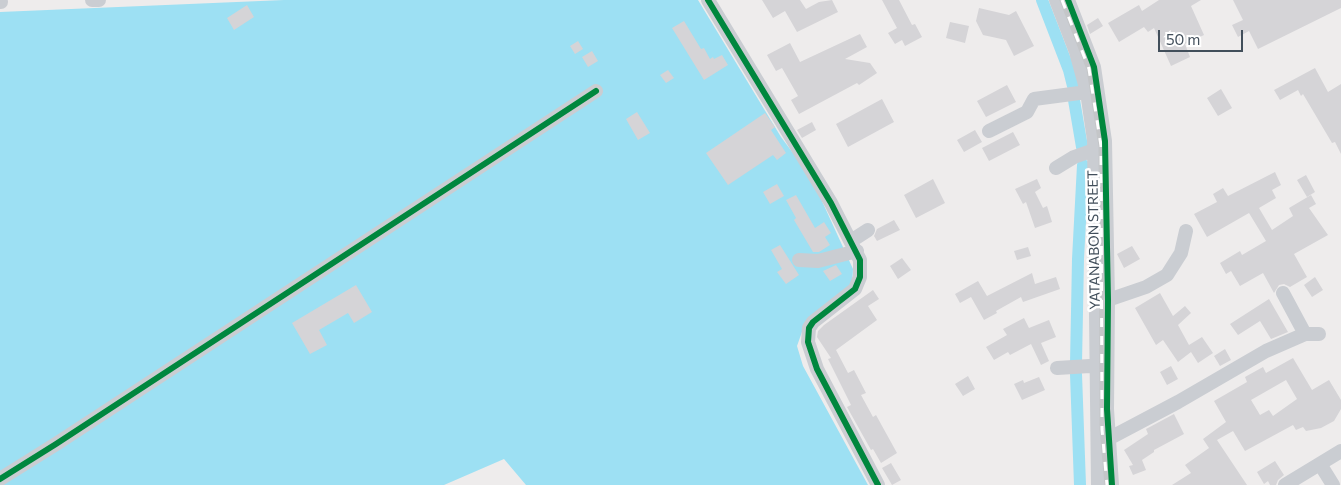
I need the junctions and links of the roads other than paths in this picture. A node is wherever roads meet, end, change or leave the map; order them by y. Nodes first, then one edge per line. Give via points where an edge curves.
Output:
1 (92, 0) edge
2 (99, 0) edge
3 (708, 0) edge
4 (1056, 0) edge
5 (1068, 0) edge
6 (596, 91) dead end
7 (1087, 92) junction
8 (989, 131) dead end
9 (1094, 150) junction
10 (1056, 168) dead end
11 (1102, 227) junction
12 (868, 230) dead end
13 (1186, 231) dead end
14 (854, 246) junction
15 (799, 260) dead end
16 (1283, 292) dead end
17 (1102, 300) junction
18 (1305, 334) junction
19 (1319, 334) dead end
20 (1102, 366) junction
21 (1057, 368) dead end
22 (1108, 439) junction
23 (1341, 452) edge
24 (1320, 464) junction
25 (1, 477) edge
26 (878, 485) edge
27 (1098, 485) edge
28 (1112, 485) edge
29 (1285, 485) edge
30 (1333, 485) edge

1 - 2 street
3 - 14 street
4 - 7 street via 1070,32
5 - 11 street, YATANABON STREET via 1089,52 1099,96 1105,141
6 - 25 street
7 - 8 street via 1034,99 1027,112
7 - 9 street
9 - 10 street
9 - 11 street
11 - 17 street, YATANABON STREET
12 - 14 street
13 - 17 street via 1181,253 1167,275 1146,287
14 - 15 street via 818,261
14 - 26 street via 862,268 858,284 849,295 813,322 808,342 817,369
16 - 18 street
17 - 20 street, YATANABON STREET
18 - 19 street
18 - 22 street via 1266,351
20 - 21 street
20 - 22 street, YATANABON STREET
20 - 27 street
22 - 28 street, YATANABON STREET
23 - 24 street
24 - 29 street
24 - 30 street

